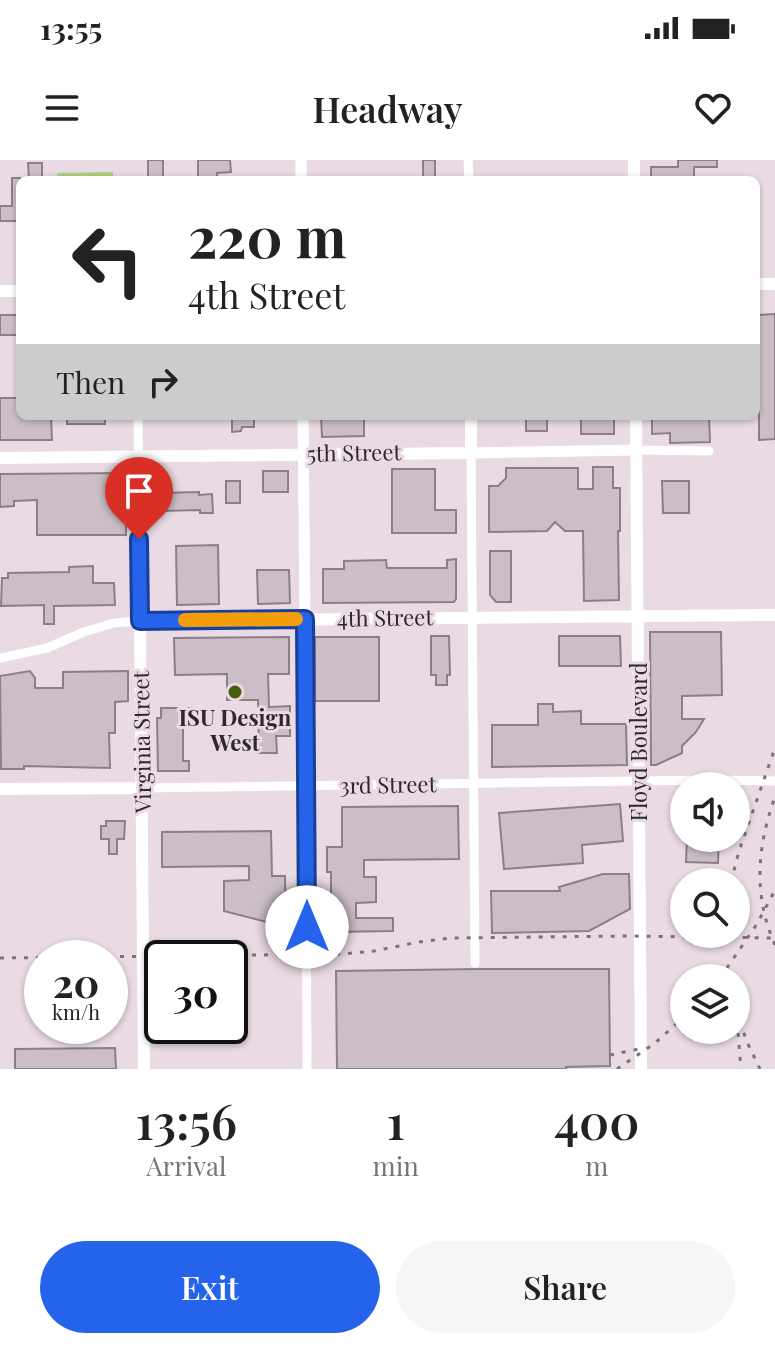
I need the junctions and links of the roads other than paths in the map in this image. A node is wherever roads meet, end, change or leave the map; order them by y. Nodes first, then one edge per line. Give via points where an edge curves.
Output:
1 (138, 420) edge
2 (303, 420) edge
3 (471, 420) edge
4 (636, 420) edge
5 (637, 450) junction
6 (709, 451) dead end
7 (471, 453) junction
8 (304, 454) junction
9 (139, 456) junction
10 (0, 458) edge
11 (775, 615) edge
12 (639, 616) junction
13 (473, 618) junction
14 (305, 619) junction
15 (140, 621) junction
16 (0, 658) edge
17 (775, 781) edge
18 (474, 784) junction
19 (307, 786) junction
20 (142, 788) junction
21 (0, 789) edge
22 (475, 963) dead end
23 (144, 1069) edge
24 (307, 1069) edge
25 (641, 1069) edge

1 - 9 street, Virginia Street
2 - 8 street
3 - 7 main road
4 - 5 main road, Floyd Boulevard
5 - 6 street, 5th Street
5 - 7 street, 5th Street
5 - 12 main road, Floyd Boulevard
7 - 8 main road, 5th Street
7 - 13 street
8 - 9 main road, 5th Street
8 - 14 street
9 - 10 main road, 5th Street
9 - 15 street, Virginia Street
11 - 12 main road, 4th Street
12 - 13 main road, 4th Street
12 - 25 main road, Floyd Boulevard
13 - 14 main road, 4th Street
13 - 18 street
14 - 15 main road, 4th Street
14 - 19 street
15 - 16 street, 4th Street via 114,623 47,648
15 - 20 main road, Virginia Street
17 - 18 street, 3rd Street
18 - 19 street, 3rd Street
18 - 22 street
19 - 20 street, 3rd Street
19 - 24 street
20 - 21 main road, 3rd Street
20 - 23 main road, Virginia Street

